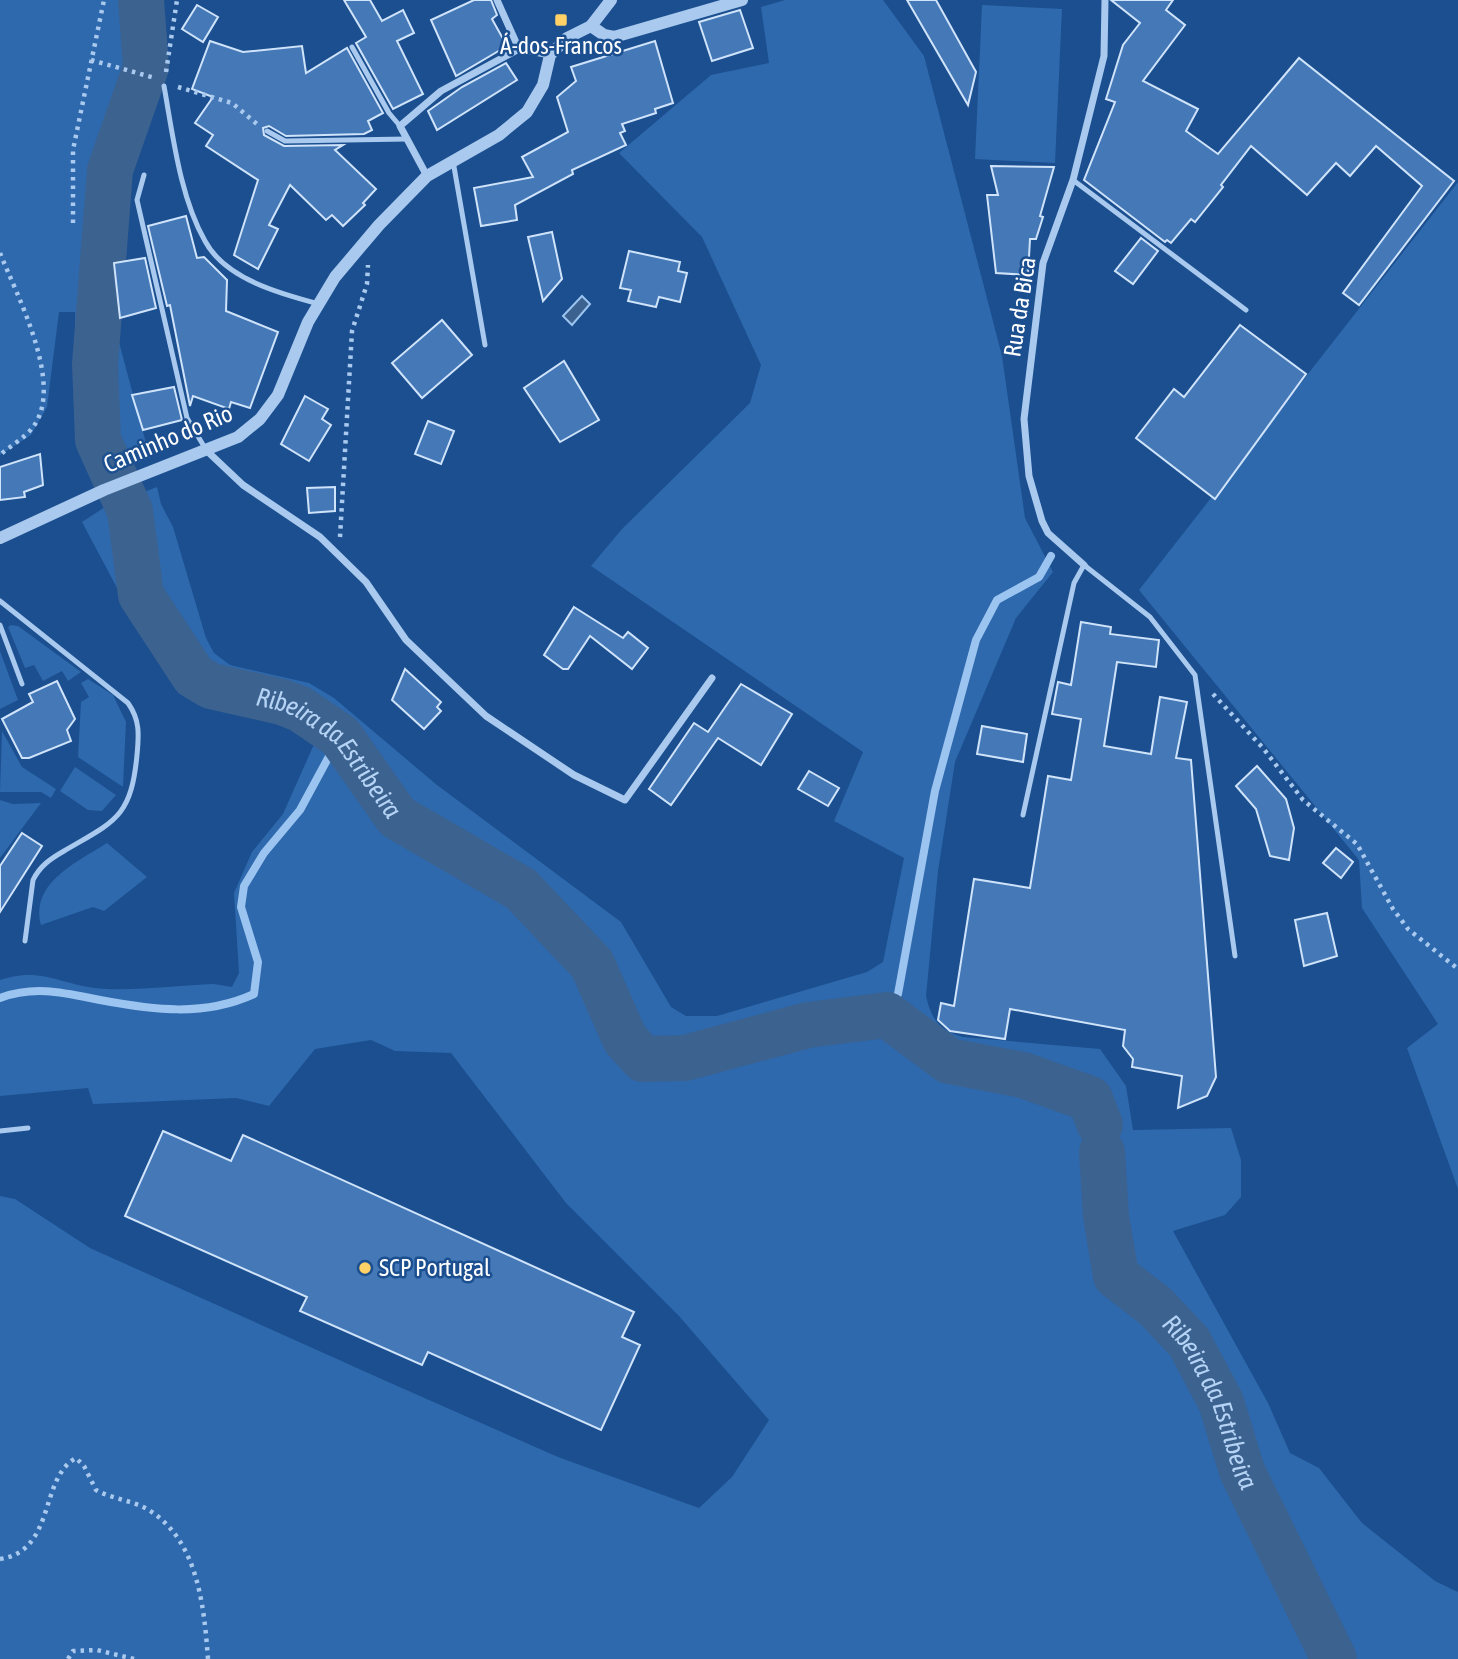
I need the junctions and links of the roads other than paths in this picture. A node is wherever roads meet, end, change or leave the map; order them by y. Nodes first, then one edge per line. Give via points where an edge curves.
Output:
1 (497, 0) edge
2 (611, 0) edge
3 (742, 0) edge
4 (1105, 0) edge
5 (591, 26) junction
6 (352, 47) dead end
7 (519, 49) junction
8 (550, 55) junction
9 (164, 86) road end
10 (400, 126) junction
11 (267, 131) road end
12 (407, 139) junction
13 (453, 161) junction
14 (144, 174) dead end
15 (428, 176) junction
16 (1073, 180) junction
17 (319, 304) junction
18 (1246, 310) dead end
19 (485, 345) dead end
20 (207, 451) junction
21 (0, 538) edge
22 (1084, 565) junction
23 (0, 601) edge
24 (0, 625) edge
25 (712, 678) dead end
26 (23, 684) dead end
27 (1023, 815) dead end
28 (25, 942) dead end
29 (1235, 956) dead end
30 (28, 1128) dead end
31 (0, 1131) edge

1 - 7 street
2 - 5 street
3 - 5 street via 614,37
4 - 16 street, Rua da Bica via 1104,56
5 - 8 street via 567,38
6 - 10 lane
7 - 8 street
7 - 10 street via 441,91
8 - 13 street, Caminho do Rio via 543,85 527,112 499,135
9 - 17 lane via 182,178 205,243 233,270 283,295
10 - 12 street
11 - 12 lane via 285,141
12 - 15 street
13 - 15 street, Caminho do Rio
13 - 19 lane
14 - 20 lane via 137,200 187,418
15 - 17 street, Caminho do Rio via 369,236
16 - 18 lane
16 - 22 street, Rua da Bica via 1043,263 1024,419 1029,476 1042,521 1048,533
17 - 20 street, Caminho do Rio via 278,395 260,419 238,437
20 - 21 street, Caminho do Rio via 104,490
20 - 25 street via 243,485 320,537 366,582 406,640 486,716 574,775 625,800
22 - 27 lane via 1074,583
22 - 29 lane via 1150,617 1195,675
23 - 28 lane via 128,703 137,716 139,733 135,777 122,812 113,822 49,859 37,872
24 - 26 lane
30 - 31 lane

